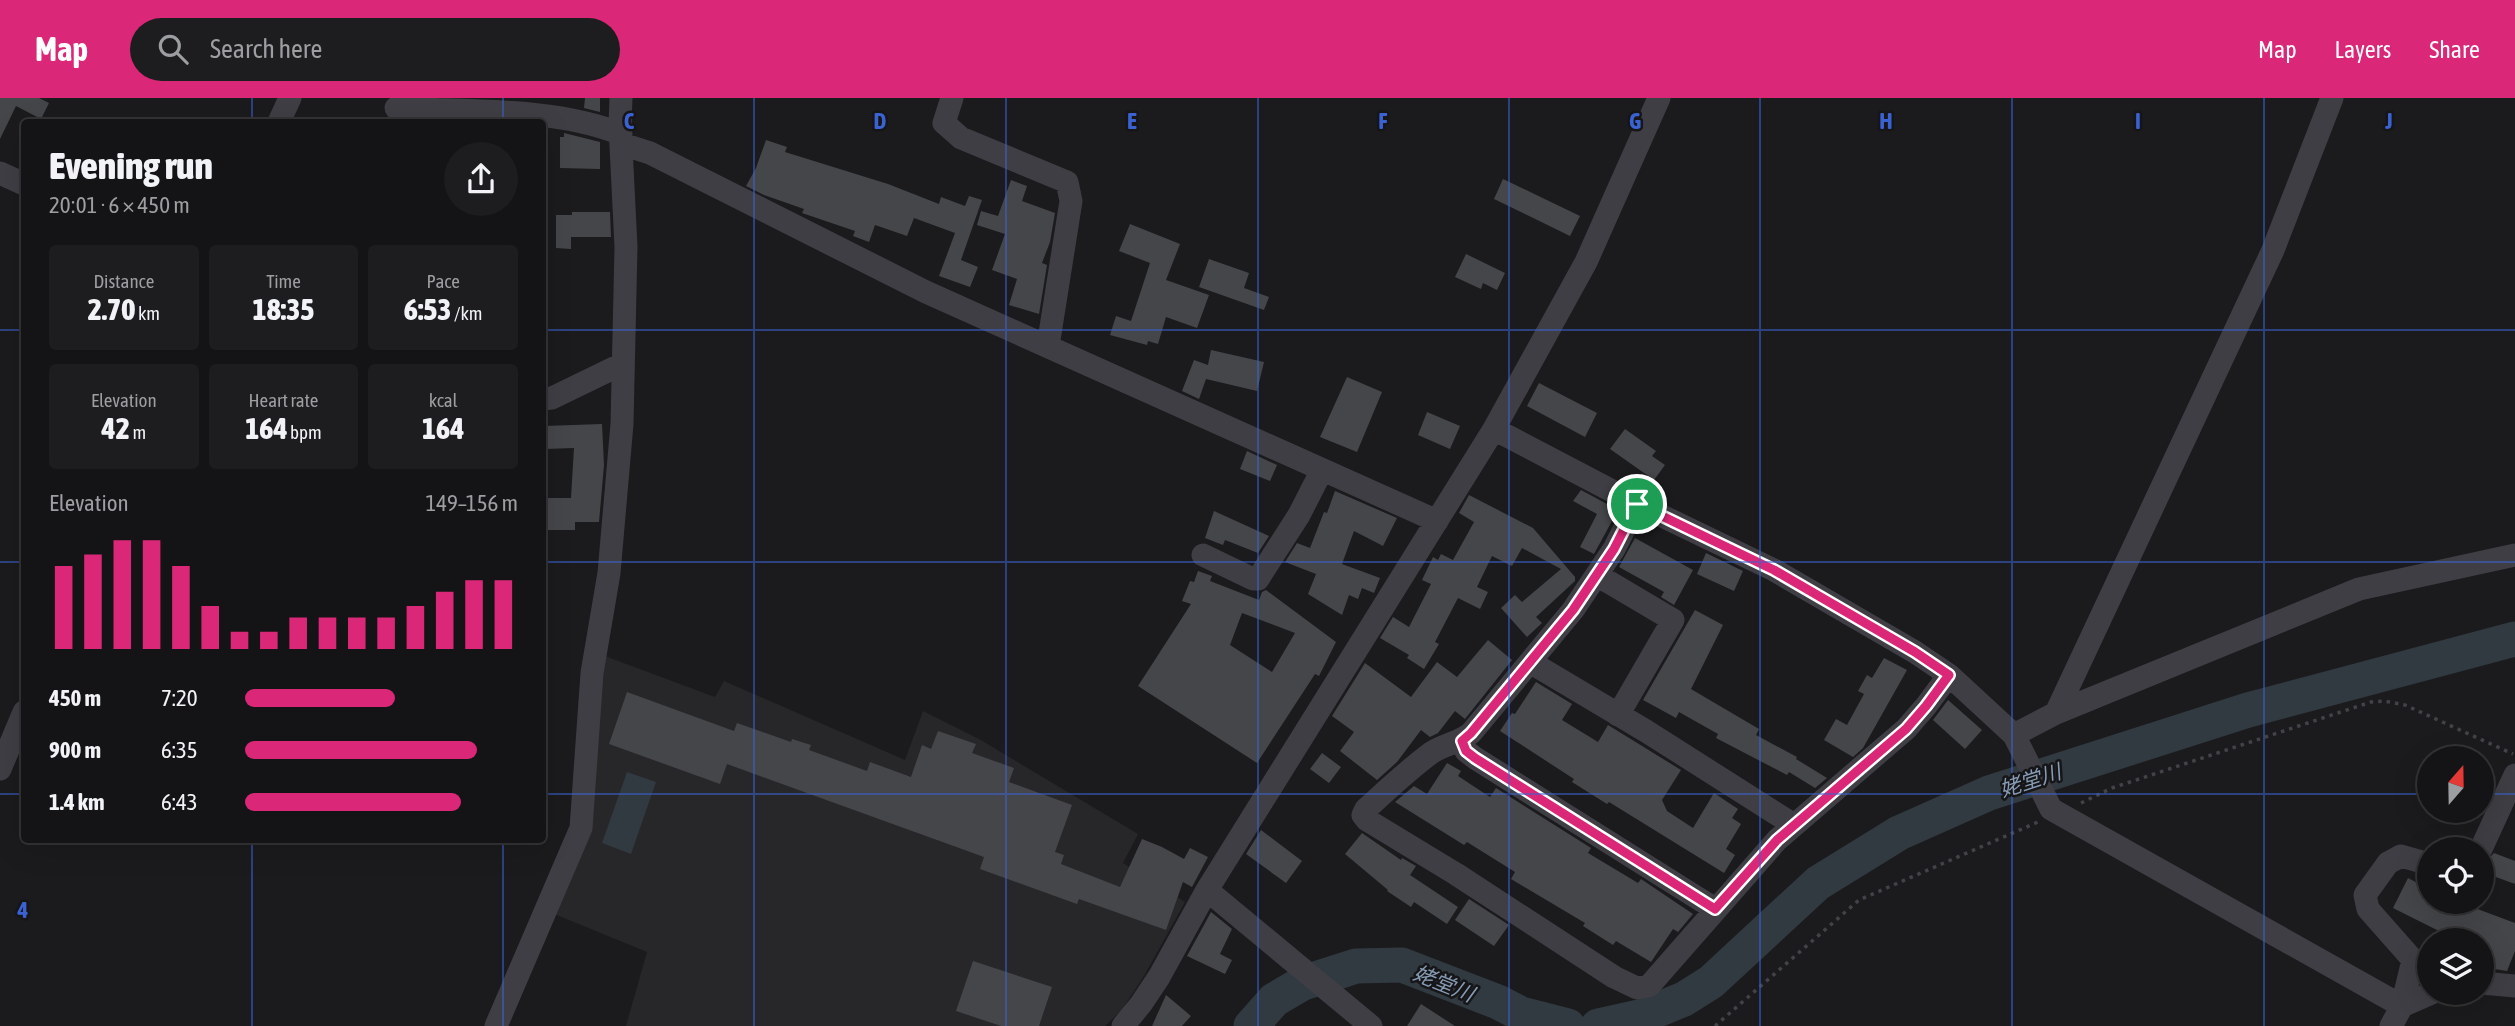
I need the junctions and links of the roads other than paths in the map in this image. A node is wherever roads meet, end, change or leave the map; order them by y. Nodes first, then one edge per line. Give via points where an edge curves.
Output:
1 (290, 98) edge
2 (621, 98) edge
3 (952, 98) edge
4 (1659, 98) edge
5 (2332, 98) edge
6 (396, 108) dead end
7 (280, 119) edge
8 (621, 139) junction
9 (0, 173) edge
10 (21, 183) edge
11 (1048, 346) junction
12 (622, 364) junction
13 (546, 399) edge
14 (1494, 429) junction
15 (1322, 470) junction
16 (1637, 504) junction
17 (1437, 522) junction
18 (1203, 555) dead end
19 (2515, 555) edge
20 (1597, 575) junction
21 (1530, 662) junction
22 (1949, 675) junction
23 (2056, 713) junction
24 (1618, 715) junction
25 (21, 719) edge
26 (1462, 741) junction
27 (2017, 741) junction
28 (0, 769) edge
29 (2515, 775) edge
30 (2507, 811) edge
31 (1794, 825) junction
32 (2489, 837) edge
33 (2417, 861) edge
34 (1207, 890) junction
35 (1715, 909) junction
36 (2494, 984) edge
37 (2515, 986) edge
38 (2417, 1003) edge
39 (2396, 1016) edge
40 (496, 1026) edge
41 (1123, 1026) edge
42 (1371, 1026) edge

1 - 7 street
2 - 8 street
3 - 11 street via 944,123 952,132 1067,182 1070,209
4 - 14 street via 1586,262
5 - 23 street via 2273,250
6 - 8 street via 558,116 599,125
8 - 11 street via 926,292
8 - 12 street via 626,247
9 - 10 street
11 - 15 street
12 - 13 street
12 - 40 street via 622,424 609,573 595,650 581,828
14 - 16 street
14 - 17 street
15 - 17 street
15 - 18 street via 1258,579
16 - 20 street
16 - 22 street via 1774,570
17 - 34 street
19 - 23 street via 2359,589
20 - 21 street
20 - 24 street via 1673,620
21 - 24 street
21 - 26 street
22 - 27 street
22 - 31 street via 1906,729
23 - 27 street
24 - 31 street
25 - 28 street
26 - 35 street via 1475,758
26 - 35 street via 1433,752 1363,815 1637,988 1649,986
27 - 39 street via 2051,809
29 - 30 street
30 - 32 street
31 - 35 street
33 - 39 street via 2401,856 2388,863 2365,895 2368,909 2413,961
34 - 41 street via 1159,977
34 - 42 street
36 - 37 street
38 - 39 street

